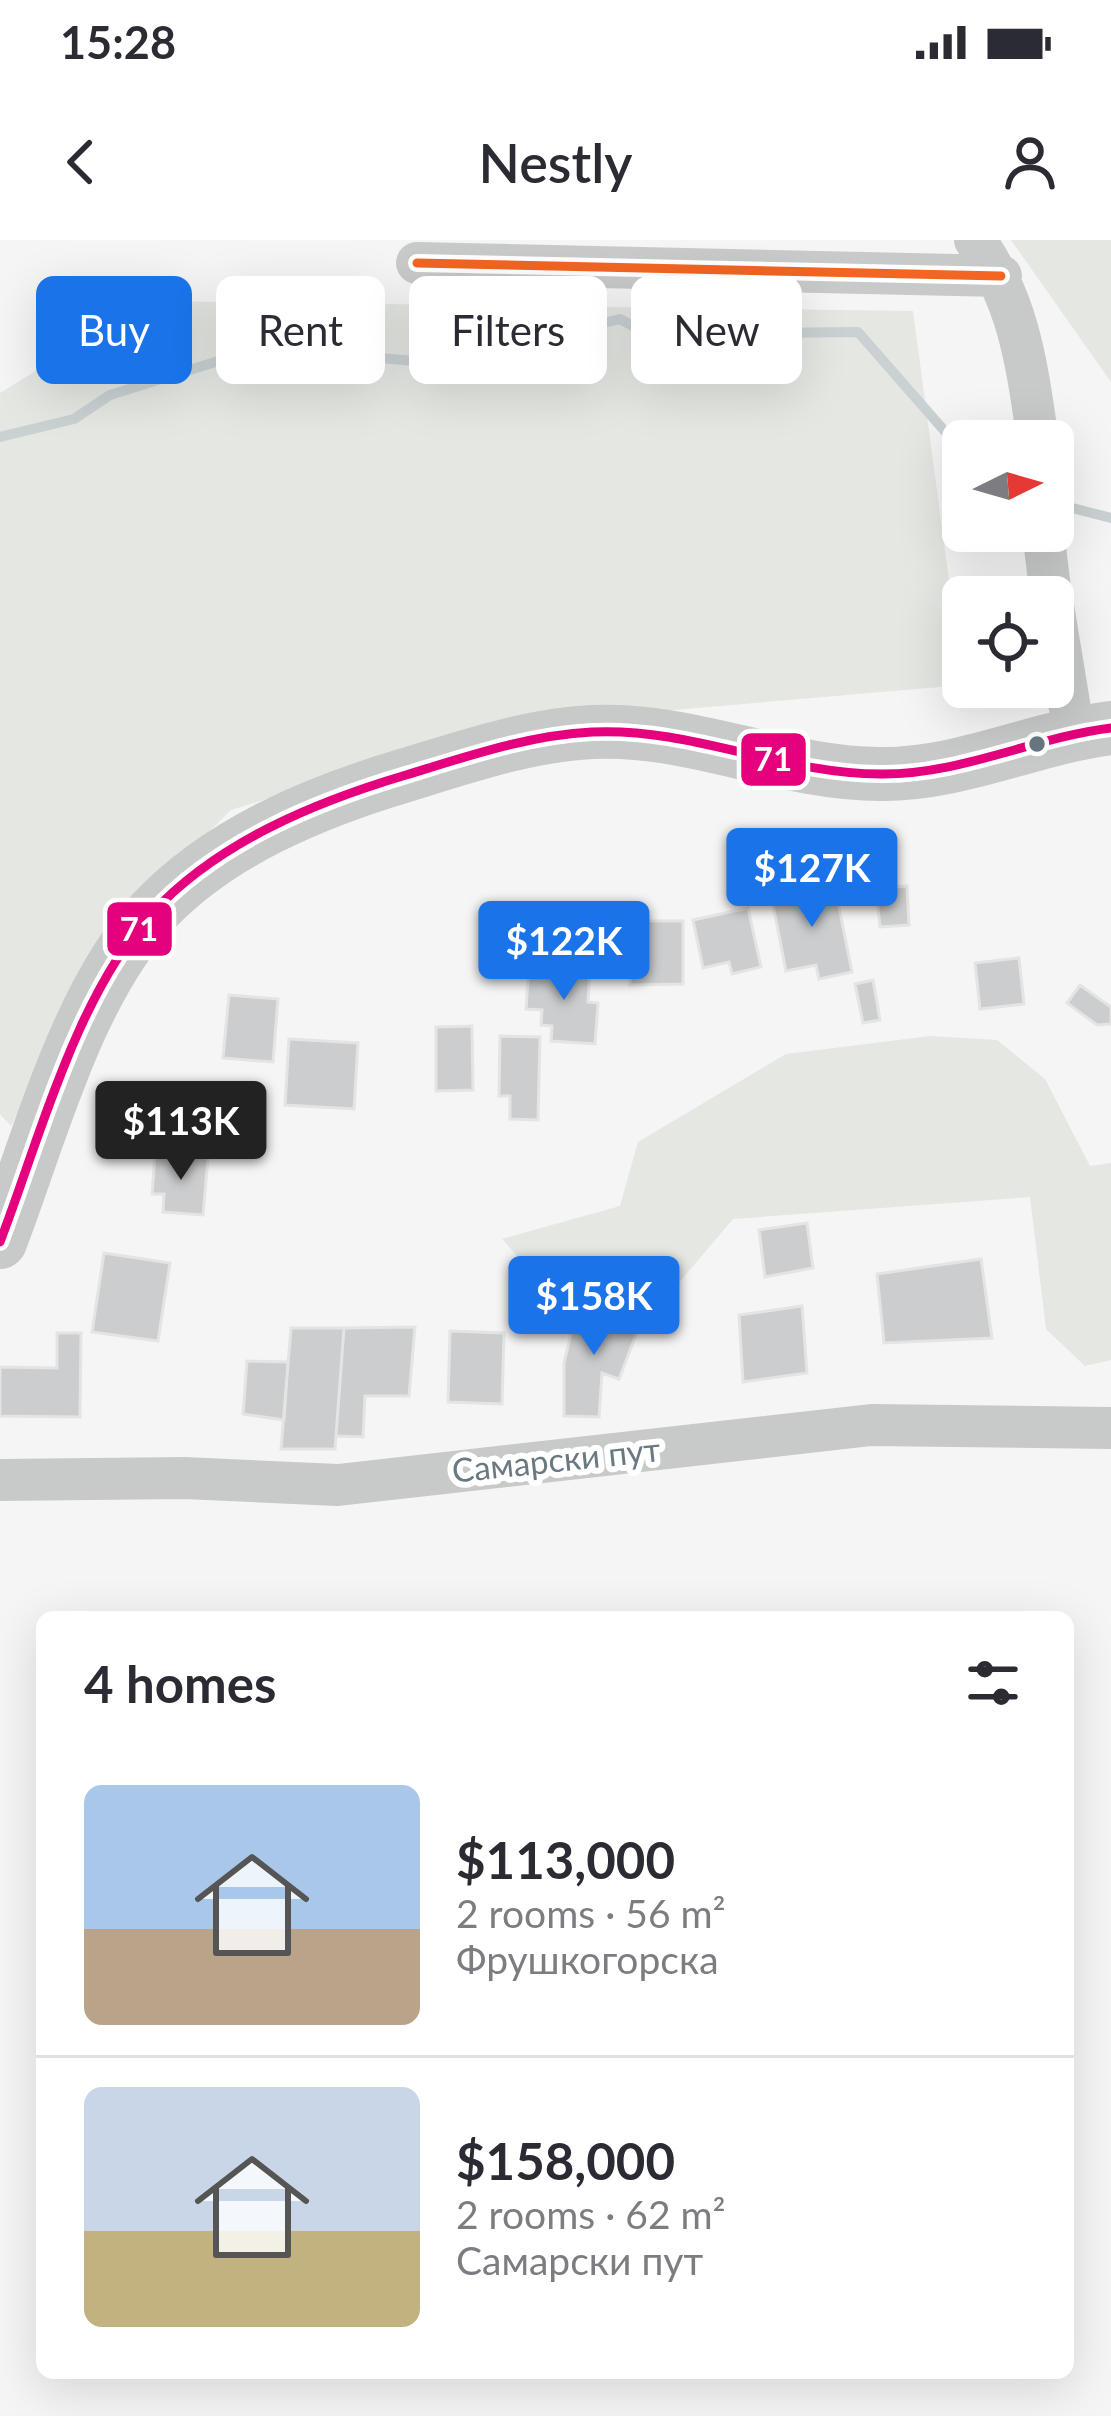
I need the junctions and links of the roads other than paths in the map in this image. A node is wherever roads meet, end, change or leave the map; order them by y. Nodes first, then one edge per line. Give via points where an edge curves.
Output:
1 (975, 240) edge
2 (417, 263) dead end
3 (1001, 276) junction
4 (1035, 420) edge
5 (1074, 673) edge
6 (1092, 730) edge
7 (0, 1242) edge
8 (1111, 1428) edge
9 (0, 1480) edge

1 - 3 street
2 - 3 street
3 - 4 street via 1023,336
5 - 6 street
6 - 7 street via 926,773 874,775 661,735 592,732 454,760 283,820 192,877 123,954 78,1034
8 - 9 street, Самарски пут via 872,1425 338,1485

